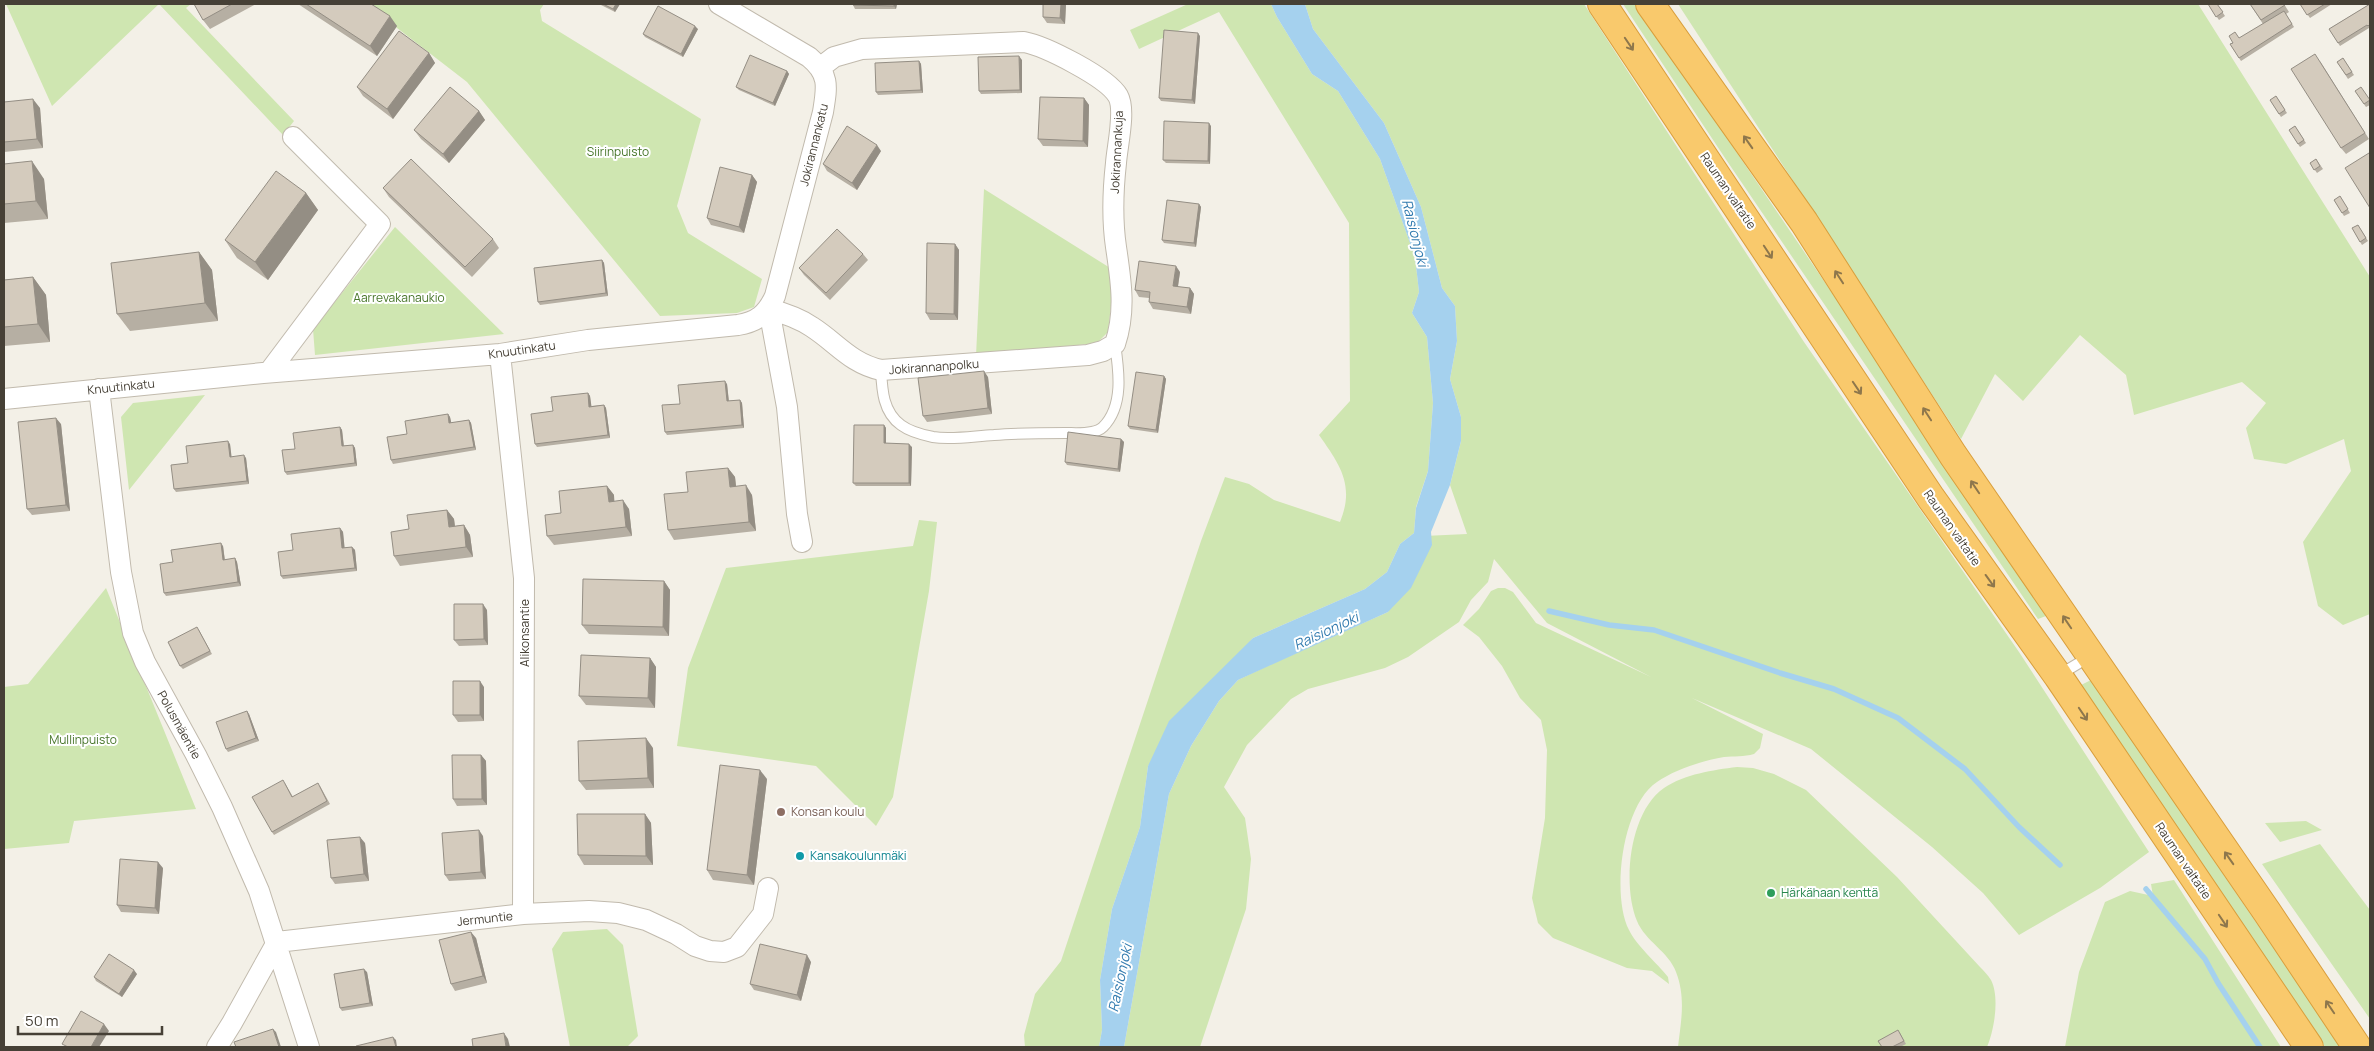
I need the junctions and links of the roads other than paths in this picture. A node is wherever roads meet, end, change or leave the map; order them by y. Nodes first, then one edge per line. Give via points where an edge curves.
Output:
1 (719, 4) edge
2 (1602, 4) edge
3 (1650, 4) edge
4 (822, 67) junction
5 (293, 137) dead end
6 (769, 309) junction
7 (1115, 344) junction
8 (500, 354) junction
9 (881, 370) junction
10 (269, 372) junction
11 (99, 389) junction
12 (4, 399) edge
13 (802, 542) dead end
14 (2090, 657) junction
15 (2058, 676) junction
16 (768, 888) dead end
17 (523, 914) junction
18 (277, 942) junction
19 (217, 1047) edge
20 (310, 1047) edge
21 (2309, 1047) edge
22 (2357, 1047) edge

1 - 4 street
2 -> 15 highway, Rauman valtatie via 1931,498
14 -> 3 highway via 1953,454 1804,222
4 - 6 street, Jokirannankatu via 826,81 822,112
4 - 7 street, Jokirannankuja via 834,57 862,49 1024,42 1040,45 1108,85 1118,96 1121,111 1114,180 1116,246 1123,291
5 - 10 street via 380,224
6 - 8 street, Knuutinkatu via 756,320 738,325 588,340
6 - 9 street, Jokirannanpolku via 814,327 864,366
6 - 13 street via 787,407
7 - 9 street, Jokirannanpolku via 1088,355
7 - 9 lane via 1119,386 1110,419 1101,430 1087,433 1026,432 959,438 915,432 901,425 888,411 882,395
8 - 10 street, Knuutinkatu
8 - 17 street, Alikonsantie via 524,578
10 - 11 street, Knuutinkatu
11 - 12 street, Knuutinkatu
11 - 18 street, Polusmäentie via 121,572 133,633 145,662 222,807 259,891
14 - 15 lane
22 -> 14 highway
15 -> 21 highway, Rauman valtatie
16 - 17 street, Jermuntie via 763,914 737,948 724,952 710,951 646,920 618,913
17 - 18 street, Jermuntie
18 - 19 street
18 - 20 street, Polusmäentie

